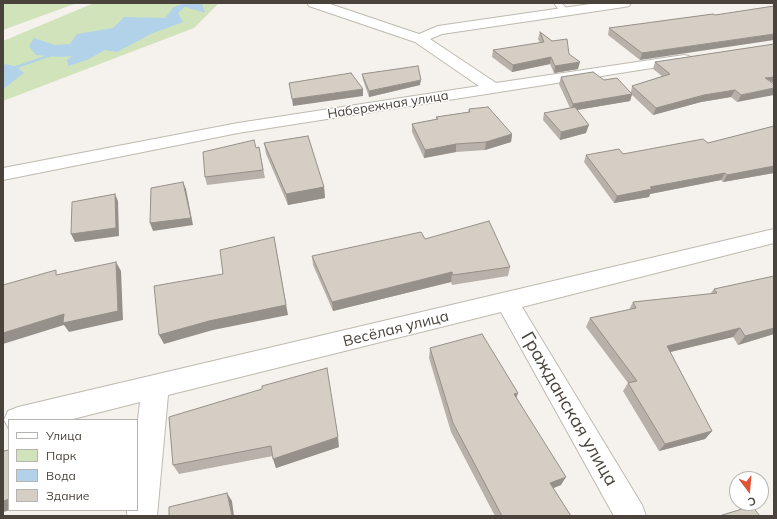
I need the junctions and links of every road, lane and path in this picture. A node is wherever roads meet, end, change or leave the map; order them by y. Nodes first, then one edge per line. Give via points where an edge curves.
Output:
1 (314, 3) edge
2 (624, 3) edge
3 (561, 7) edge
4 (420, 39) junction
5 (696, 57) edge
6 (494, 89) junction
7 (3, 174) edge
8 (774, 236) edge
9 (507, 302) junction
10 (155, 388) junction
11 (22, 419) edge
12 (142, 516) edge
13 (631, 516) edge

1 - 4 street
2 - 3 street
3 - 4 street via 438,30
4 - 6 street
5 - 6 street, Набережная улица
6 - 7 street, Набережная улица via 238,128
8 - 9 street, Весёлая улица
9 - 10 street, Весёлая улица
9 - 13 street, Гражданская улица
10 - 11 street, Весёлая улица
10 - 12 street

